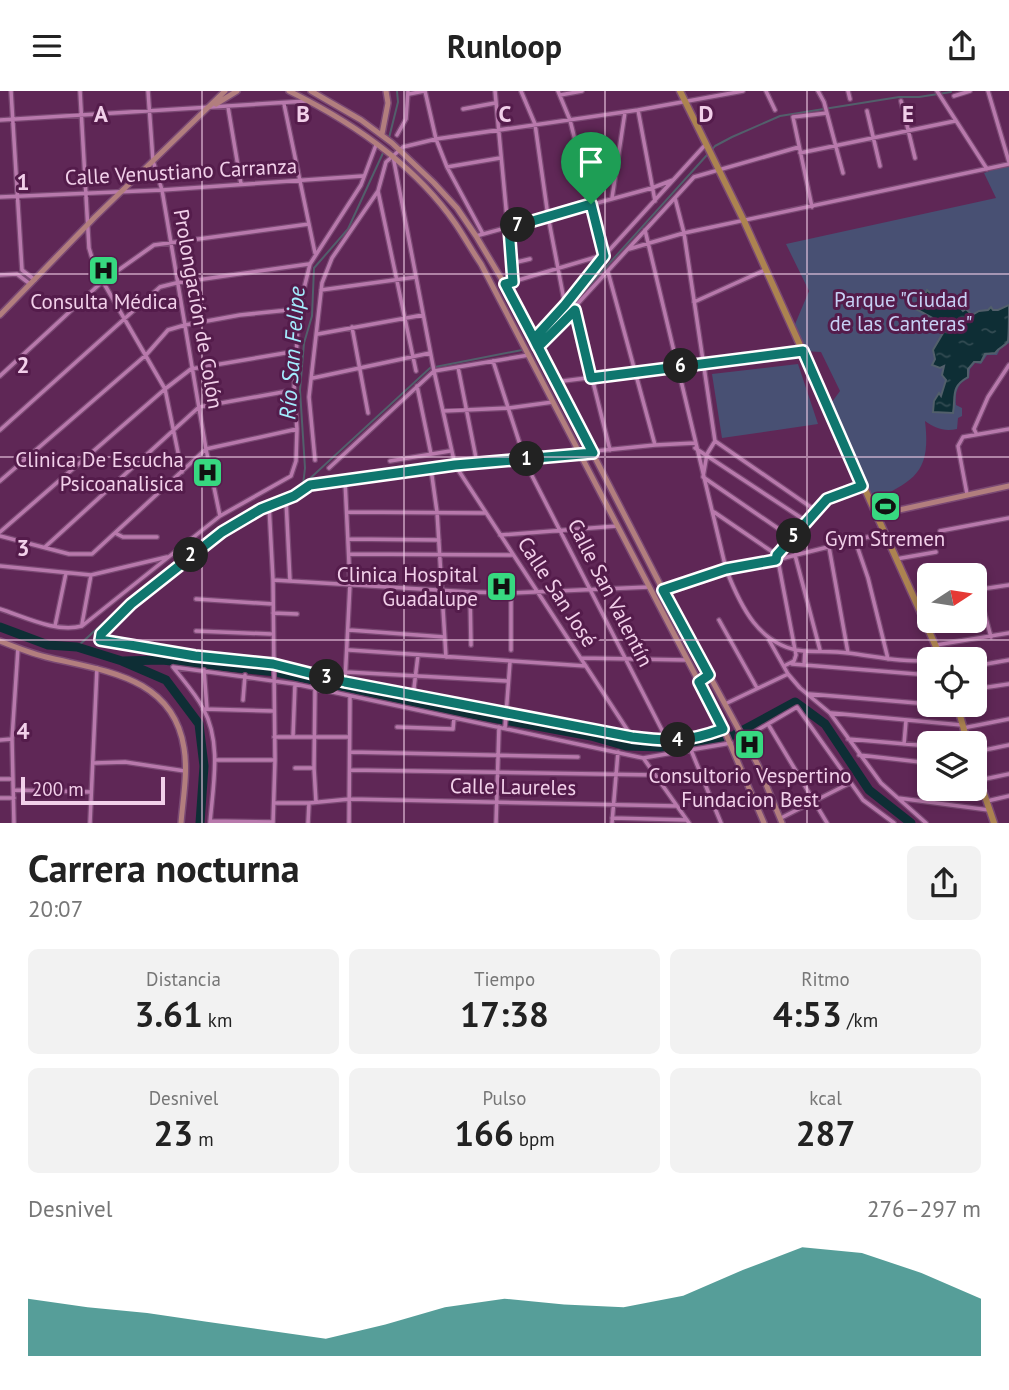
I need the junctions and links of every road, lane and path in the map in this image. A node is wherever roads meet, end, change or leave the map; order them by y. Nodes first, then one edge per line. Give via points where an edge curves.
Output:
1 (11, 91) edge
2 (80, 91) edge
3 (148, 91) edge
4 (225, 91) edge
5 (237, 91) edge
6 (289, 91) edge
7 (311, 91) edge
8 (386, 91) edge
9 (425, 91) edge
10 (495, 91) edge
11 (521, 91) edge
12 (582, 91) edge
13 (680, 91) edge
14 (743, 91) edge
15 (766, 91) edge
16 (818, 91) edge
17 (848, 91) edge
18 (970, 91) edge
19 (988, 91) edge
20 (408, 93) edge
21 (559, 93) edge
22 (938, 94) edge
23 (954, 96) dead end
24 (850, 99) dead end
25 (309, 101) junction
26 (901, 101) dead end
27 (495, 103) junction
28 (687, 103) junction
29 (284, 104) junction
30 (210, 107) junction
31 (228, 107) junction
32 (463, 109) dead end
33 (638, 110) junction
34 (775, 110) dead end
35 (149, 111) junction
36 (867, 111) dead end
37 (625, 112) junction
38 (827, 112) junction
39 (81, 115) junction
40 (12, 119) junction
41 (0, 120) edge
42 (570, 120) junction
43 (955, 121) junction
44 (535, 124) junction
45 (498, 129) junction
46 (908, 131) junction
47 (397, 135) dead end
48 (384, 136) junction
49 (873, 137) junction
50 (436, 139) junction
51 (379, 144) junction
52 (836, 145) junction
53 (799, 147) junction
54 (399, 149) junction
55 (709, 149) junction
56 (800, 153) junction
57 (390, 154) junction
58 (915, 157) dead end
59 (501, 158) junction
60 (153, 161) junction
61 (1009, 163) edge
62 (880, 166) dead end
63 (447, 167) junction
64 (987, 169) junction
65 (720, 171) junction
66 (843, 173) dead end
67 (363, 176) junction
68 (674, 179) junction
69 (299, 181) junction
70 (241, 185) junction
71 (652, 188) junction
72 (162, 190) junction
73 (122, 191) junction
74 (378, 191) junction
75 (84, 193) junction
76 (17, 196) junction
77 (0, 197) edge
78 (612, 198) junction
79 (675, 198) junction
80 (655, 202) junction
81 (591, 204) junction
82 (812, 207) junction
83 (548, 216) junction
84 (744, 221) junction
85 (309, 224) junction
86 (87, 226) junction
87 (509, 228) junction
88 (645, 230) junction
89 (684, 233) junction
90 (479, 235) junction
91 (170, 242) junction
92 (647, 243) junction
93 (629, 249) junction
94 (315, 253) junction
95 (604, 255) junction
96 (530, 259) dead end
97 (513, 263) junction
98 (310, 264) junction
99 (558, 269) junction
100 (765, 270) junction
101 (608, 272) junction
102 (0, 275) edge
103 (416, 277) junction
104 (397, 278) junction
105 (103, 281) junction
106 (32, 282) junction
107 (513, 282) junction
108 (176, 283) junction
109 (505, 284) junction
110 (321, 291) junction
111 (694, 302) junction
112 (565, 305) junction
113 (299, 309) junction
114 (575, 310) junction
115 (0, 315) edge
116 (423, 315) junction
117 (406, 318) junction
118 (125, 319) junction
119 (184, 325) junction
120 (352, 327) junction
121 (318, 334) junction
122 (536, 343) junction
123 (297, 351) junction
124 (527, 351) junction
125 (803, 351) junction
126 (430, 353) junction
127 (146, 355) junction
128 (413, 357) junction
129 (493, 361) junction
130 (703, 363) junction
131 (1009, 365) edge
132 (677, 366) junction
133 (458, 367) junction
134 (433, 368) junction
135 (191, 369) junction
136 (360, 369) junction
137 (416, 371) dead end
138 (636, 372) junction
139 (0, 376) edge
140 (591, 378) junction
141 (312, 379) junction
142 (555, 382) junction
143 (417, 386) junction
144 (165, 389) junction
145 (294, 390) junction
146 (553, 402) junction
147 (199, 407) junction
148 (509, 408) junction
149 (466, 409) junction
150 (443, 411) junction
151 (368, 413) dead end
152 (297, 429) junction
153 (1009, 429) edge
154 (0, 430) edge
155 (174, 432) junction
156 (976, 433) junction
157 (715, 441) junction
158 (654, 445) junction
159 (695, 446) junction
160 (206, 449) junction
161 (610, 450) junction
162 (451, 451) junction
163 (593, 453) junction
164 (431, 454) junction
165 (581, 454) junction
166 (707, 454) junction
167 (524, 459) junction
168 (315, 460) dead end
169 (390, 461) dead end
170 (477, 463) junction
171 (455, 465) junction
172 (329, 468) dead end
173 (430, 468) junction
174 (182, 472) junction
175 (703, 477) junction
176 (345, 480) junction
177 (0, 481) edge
178 (862, 486) junction
179 (1009, 487) edge
180 (968, 496) junction
181 (286, 499) junction
182 (269, 505) junction
183 (712, 510) junction
184 (816, 510) junction
185 (347, 512) junction
186 (437, 512) junction
187 (486, 513) junction
188 (876, 515) junction
189 (220, 516) junction
190 (1009, 518) edge
191 (806, 521) junction
192 (618, 526) junction
193 (559, 529) junction
194 (940, 531) dead end
195 (884, 533) junction
196 (0, 534) edge
197 (117, 534) junction
198 (500, 535) junction
199 (158, 537) dead end
200 (792, 538) junction
201 (348, 539) junction
202 (439, 540) junction
203 (855, 540) junction
204 (45, 547) junction
205 (829, 547) junction
206 (936, 552) dead end
207 (349, 554) junction
208 (440, 554) junction
209 (513, 555) junction
210 (795, 555) junction
211 (167, 557) junction
212 (777, 557) junction
213 (896, 559) junction
214 (0, 566) edge
215 (726, 569) junction
216 (66, 573) junction
217 (91, 575) junction
218 (273, 580) junction
219 (290, 580) junction
220 (350, 584) junction
221 (1009, 585) edge
222 (649, 587) junction
223 (987, 588) edge
224 (591, 589) junction
225 (663, 590) junction
226 (443, 591) junction
227 (470, 592) junction
228 (538, 592) junction
229 (511, 593) junction
230 (196, 599) dead end
231 (915, 601) joint
232 (273, 604) junction
233 (0, 609) edge
234 (273, 613) junction
235 (297, 614) dead end
236 (719, 620) dead end
237 (987, 624) edge
238 (82, 626) junction
239 (55, 627) junction
240 (349, 629) junction
241 (197, 631) dead end
242 (1009, 633) edge
243 (272, 634) junction
244 (444, 637) junction
245 (991, 637) junction
246 (768, 639) junction
247 (0, 642) edge
248 (471, 645) dead end
249 (936, 645) joint
250 (18, 648) junction
251 (796, 649) junction
252 (349, 650) junction
253 (511, 650) dead end
254 (820, 650) junction
255 (805, 651) junction
256 (848, 653) junction
257 (418, 655) junction
258 (446, 657) junction
259 (626, 657) junction
260 (581, 658) junction
261 (888, 659) junction
262 (687, 660) junction
263 (1009, 660) edge
264 (510, 662) junction
265 (917, 662) edge
266 (790, 663) junction
267 (987, 664) edge
268 (804, 665) junction
269 (273, 666) junction
270 (586, 666) junction
271 (784, 666) junction
272 (97, 668) junction
273 (204, 670) junction
274 (346, 672) junction
275 (788, 674) junction
276 (917, 674) edge
277 (244, 675) junction
278 (416, 675) junction
279 (709, 675) junction
280 (273, 679) junction
281 (507, 681) junction
282 (345, 682) junction
283 (699, 682) junction
284 (295, 684) junction
285 (1009, 684) edge
286 (987, 687) edge
287 (757, 688) junction
288 (315, 689) junction
289 (809, 694) junction
290 (413, 696) junction
291 (351, 697) junction
292 (243, 699) dead end
293 (917, 703) edge
294 (725, 704) junction
295 (205, 709) junction
296 (273, 711) junction
297 (830, 712) junction
298 (507, 716) junction
299 (960, 717) edge
300 (454, 718) junction
301 (1009, 719) edge
302 (906, 720) junction
303 (768, 724) junction
304 (505, 726) junction
305 (397, 727) dead end
306 (499, 727) junction
307 (962, 727) junction
308 (724, 730) junction
309 (963, 731) edge
310 (293, 736) junction
311 (274, 737) junction
312 (315, 737) junction
313 (349, 737) junction
314 (632, 737) junction
315 (743, 737) junction
316 (12, 739) junction
317 (848, 739) junction
318 (0, 740) edge
319 (667, 741) junction
320 (730, 742) junction
321 (904, 744) junction
322 (917, 745) edge
323 (1009, 745) edge
324 (691, 750) junction
325 (987, 750) edge
326 (618, 751) junction
327 (350, 752) junction
328 (499, 754) junction
329 (859, 755) junction
330 (578, 757) dead end
331 (643, 758) junction
332 (216, 760) junction
333 (275, 760) junction
334 (917, 762) edge
335 (93, 763) junction
336 (295, 768) dead end
337 (314, 768) junction
338 (350, 770) junction
339 (185, 771) junction
340 (498, 773) junction
341 (1009, 774) edge
342 (654, 775) junction
343 (614, 776) junction
344 (987, 778) edge
345 (0, 779) edge
346 (13, 779) junction
347 (850, 783) junction
348 (14, 790) junction
349 (92, 792) junction
350 (1009, 796) edge
351 (0, 798) edge
352 (14, 798) junction
353 (897, 798) junction
354 (350, 799) junction
355 (815, 801) junction
356 (987, 801) joint
357 (316, 802) junction
358 (274, 803) junction
359 (309, 803) junction
360 (496, 804) junction
361 (613, 804) junction
362 (676, 806) junction
363 (989, 810) junction
364 (782, 820) edge
365 (612, 821) edge
366 (688, 821) edge
367 (210, 822) edge
368 (14, 823) edge
369 (90, 823) edge
370 (181, 823) edge
371 (273, 823) edge
372 (308, 823) edge
373 (349, 823) edge
374 (496, 823) edge
375 (721, 823) edge
376 (764, 823) edge
377 (827, 823) edge
378 (894, 823) edge
379 (926, 823) edge
380 (993, 823) edge

1 - 40 street
2 - 39 street
3 - 35 street, Prolongación de Colón
4 - 30 main road
5 - 30 main road
6 - 25 main road
7 - 48 main road
8 - 48 main road
9 - 20 street
9 - 50 street
10 - 27 street
11 - 44 street
12 - 21 street
13 - 28 main road
14 - 28 street
15 - 34 street
16 - 38 street
17 - 24 street
18 - 23 street
19 - 61 street
20 - 47 street via 405,119
21 - 42 street
22 - 43 street
25 - 29 street
25 - 51 main road
26 - 46 street
27 - 32 street
27 - 45 street
28 - 33 street
28 - 55 main road
29 - 31 street
29 - 69 street
30 - 31 street
30 - 35 street
30 - 60 main road
31 - 70 street
33 - 37 street
33 - 71 street
35 - 39 street
35 - 60 street, Prolongación de Colón
36 - 49 street
37 - 42 street
37 - 78 street
38 - 52 street
38 - 53 street via 793,117
39 - 40 street
39 - 75 street
40 - 41 street
40 - 76 street
42 - 44 street
42 - 81 street
43 - 46 street
43 - 64 street
44 - 45 street
44 - 83 street
45 - 50 street
45 - 59 street
46 - 49 street
46 - 58 street
48 - 54 main road
49 - 52 street
49 - 62 street
50 - 54 street
50 - 63 street
51 - 57 main road
51 - 67 street
52 - 56 street
52 - 66 street
53 - 56 street
53 - 65 street
54 - 57 street
54 - 90 main road
55 - 65 main road
55 - 68 street
56 - 82 street
57 - 74 street
57 - 103 street, Calle San José
57 - 124 main road via 454,221
59 - 63 street
59 - 87 street
60 - 72 street, Prolongación de Colón
60 - 73 main road
61 - 64 street
63 - 90 street
64 - 82 street
65 - 79 street via 694,177
65 - 84 main road
67 - 69 street, Calle Venustiano Carranza
67 - 94 street via 342,217
68 - 71 street
68 - 80 street
69 - 70 street, Calle Venustiano Carranza
69 - 85 street
70 - 72 street, Calle Venustiano Carranza
71 - 78 street
71 - 80 street
72 - 73 street, Calle Venustiano Carranza
72 - 91 street, Prolongación de Colón
73 - 75 street, Calle Venustiano Carranza
73 - 86 main road
74 - 104 street
74 - 110 street via 324,272
75 - 76 street, Calle Venustiano Carranza
75 - 86 street
76 - 77 street, Calle Venustiano Carranza
76 - 106 street via 22,270
78 - 81 street
79 - 88 street
79 - 89 street
80 - 95 street
81 - 83 street
81 - 95 street
82 - 84 street
83 - 87 street
83 - 99 street
84 - 89 street
84 - 100 main road
85 - 91 street
85 - 94 street
86 - 105 street via 89,248
86 - 106 main road
87 - 90 street
87 - 97 street
88 - 92 street
88 - 93 street
89 - 92 street
89 - 111 street
90 - 109 main road
91 - 105 street via 154,245
91 - 108 street, Prolongación de Colón
92 - 93 street
92 - 132 street
93 - 101 street
94 - 98 street
95 - 99 street
95 - 112 street
96 - 97 street
97 - 107 street
98 - 108 street
98 - 113 street
99 - 107 street
99 - 112 street
100 - 111 street
100 - 125 main road
101 - 114 street
101 - 138 street
102 - 106 street via 17,274
103 - 104 street
103 - 116 street, Calle San José
104 - 110 street
104 - 117 street
105 - 118 street
105 - 139 street
106 - 115 main road
107 - 109 street
108 - 118 street via 160,287
108 - 119 street, Prolongación de Colón
109 - 122 main road
110 - 121 street
111 - 130 street
112 - 122 street
113 - 119 street
113 - 123 street
114 - 122 street
114 - 140 street
116 - 117 street
116 - 126 street, Calle San José
117 - 120 street
117 - 128 street
118 - 127 street
118 - 154 street
119 - 127 street via 168,330
119 - 135 street, Prolongación de Colón
120 - 121 street
120 - 136 street
121 - 141 street
122 - 142 main road
123 - 135 street
123 - 145 street
124 - 129 street
124 - 146 main road
125 - 130 street
125 - 178 main road
126 - 128 street
126 - 134 street, Calle San José
127 - 144 street
127 - 177 street
128 - 136 street
128 - 137 street
129 - 133 street
129 - 148 street, Calle San Valentín
130 - 132 street
130 - 157 street
131 - 156 street via 988,397
132 - 138 street
132 - 159 street
133 - 134 street
133 - 149 street
134 - 143 street
134 - 150 street, Calle San José
135 - 144 street
135 - 147 street, Prolongación de Colón
136 - 141 street
136 - 151 street
138 - 140 street
138 - 158 street
140 - 142 street
140 - 161 street
141 - 168 street via 309,397
142 - 163 main road
143 - 164 street
143 - 172 street
144 - 155 street
144 - 196 street
145 - 147 street
145 - 152 street
146 - 148 street
146 - 165 main road
147 - 155 street
147 - 160 street, Prolongación de Colón
148 - 149 street
148 - 167 street, Calle San Valentín
149 - 150 street
149 - 170 street
150 - 162 street, Calle San José
152 - 160 street
152 - 189 street via 291,477
153 - 156 street
155 - 174 street
155 - 204 street
156 - 180 street via 963,437 958,446
157 - 166 street
157 - 184 street
158 - 159 street
158 - 161 street
159 - 166 street
159 - 175 street
160 - 174 street
160 - 189 street, Prolongación de Colón
161 - 163 street
162 - 164 street
162 - 171 street, Calle San José
163 - 165 street
163 - 225 main road
164 - 169 street
165 - 167 street
165 - 192 main road
166 - 175 street
166 - 191 street
167 - 170 street
167 - 193 street, Calle San Valentín
170 - 171 street
171 - 173 street
171 - 187 street, Calle San José
173 - 176 street
173 - 186 street
174 - 197 street
175 - 183 street
175 - 200 street
176 - 181 street via 314,484
176 - 185 street
178 - 184 street via 835,495
178 - 188 main road
179 - 180 main road
180 - 188 main road
181 - 182 street
181 - 219 street
182 - 218 street
182 - 269 street via 184,561 131,604 99,638 144,649
183 - 212 street
183 - 215 street
184 - 191 street
185 - 186 street
185 - 201 street
186 - 187 street
186 - 202 street
187 - 198 street, Calle San José
188 - 195 main road
189 - 211 street
190 - 194 street
191 - 200 street
192 - 193 street
192 - 222 main road
193 - 198 street
193 - 224 street, Calle San Valentín
195 - 203 street
195 - 213 main road
196 - 204 street
197 - 199 street
197 - 204 street via 92,554
198 - 209 street, Calle San José
200 - 212 street
201 - 202 street
201 - 207 street
202 - 208 street
203 - 205 street
203 - 261 street
205 - 210 street
205 - 256 street
206 - 213 street
207 - 208 street
207 - 220 street
208 - 209 street
208 - 226 street
209 - 228 street, Calle San José
210 - 212 street
210 - 254 street
211 - 217 street
211 - 238 street
212 - 215 street
212 - 251 street
213 - 231 main road
214 - 216 street
215 - 225 street
215 - 246 street via 741,607
216 - 217 street
216 - 239 street
217 - 238 street
218 - 219 street
218 - 232 street
219 - 220 street
220 - 226 street
220 - 240 street
221 - 223 street
222 - 224 street
222 - 262 main road
224 - 228 street
224 - 259 street, Calle San Valentín
225 - 279 main road
226 - 227 street
226 - 244 street
227 - 229 street
227 - 248 street
228 - 229 street
228 - 260 street, Calle San José
229 - 253 street
230 - 232 street
231 - 249 main road
232 - 234 street
233 - 239 street
234 - 235 street
234 - 243 street
236 - 287 street
237 - 245 street
238 - 239 street
240 - 244 street
240 - 252 street
241 - 243 street
242 - 245 street
243 - 269 street
244 - 258 street
245 - 249 street
246 - 251 street
246 - 271 street
247 - 250 main road
250 - 272 main road
250 - 316 street
251 - 255 street
251 - 266 street
252 - 257 street
252 - 274 street
254 - 255 street
254 - 256 street
255 - 268 street
256 - 261 street
257 - 258 street
257 - 278 street
258 - 264 street
259 - 260 street
259 - 262 street
259 - 319 street, Calle San Valentín
260 - 270 street, Calle San José
261 - 265 street
262 - 283 main road
263 - 267 street
264 - 270 street
264 - 281 street
266 - 268 street
266 - 271 street
268 - 276 street
269 - 280 street
269 - 282 street
270 - 314 street, Calle San José
271 - 275 street
272 - 335 street
272 - 339 main road via 142,684 162,701 181,735
273 - 277 street
273 - 295 street
273 - 295 street via 173,667
274 - 278 street
274 - 282 street
275 - 287 street
275 - 289 street
277 - 280 street
277 - 292 street
278 - 281 street
278 - 290 street
279 - 283 main road
279 - 294 main road
280 - 284 street
280 - 296 street
281 - 298 street
282 - 290 street
283 - 308 main road
284 - 288 street
284 - 310 street
285 - 286 street
287 - 294 street
288 - 291 street
288 - 312 street
289 - 293 street
289 - 297 street
290 - 298 street
291 - 300 street
291 - 313 street
294 - 315 main road
295 - 296 street
295 - 332 street
296 - 311 street
297 - 302 street
297 - 317 street
298 - 304 street
298 - 314 street
299 - 307 main road
300 - 305 street via 453,729
300 - 306 street
301 - 307 street
302 - 307 street
302 - 321 street
303 - 315 street
303 - 347 street via 797,707
303 - 355 street
304 - 306 street
304 - 326 street
306 - 328 street
307 - 309 main road
308 - 319 street
308 - 320 main road
310 - 311 street
310 - 312 street
311 - 333 street
312 - 313 street
312 - 337 street
313 - 327 street
314 - 319 street
315 - 364 main road
316 - 318 street
316 - 346 street
317 - 321 street
317 - 329 street
320 - 324 street
320 - 376 main road
321 - 322 street
323 - 325 street
324 - 331 street
324 - 375 street
326 - 331 street
326 - 343 street
327 - 328 street
327 - 338 street
328 - 330 street
328 - 340 street
329 - 334 street
329 - 353 street
331 - 342 street
332 - 333 street
332 - 367 street
333 - 358 street
335 - 339 street via 125,762
335 - 349 street
336 - 337 street
337 - 357 street
338 - 340 street
338 - 354 street
339 - 370 main road
340 - 343 street
340 - 360 street
341 - 344 street
342 - 343 street
342 - 362 street
343 - 361 street
345 - 346 street
346 - 348 street
347 - 355 street
347 - 378 street via 863,800
348 - 349 street
348 - 352 street
349 - 369 street
350 - 356 street
351 - 352 street
352 - 368 street
353 - 363 street
353 - 379 street
354 - 357 street, Calle Laureles
354 - 360 street, Calle Laureles
354 - 373 street
355 - 364 street
355 - 377 street
356 - 363 main road
357 - 359 street, Calle Laureles
358 - 359 street, Calle Laureles
358 - 371 street
359 - 372 street
360 - 361 street, Calle Laureles
360 - 374 street
361 - 362 street, Calle Laureles
361 - 365 street
362 - 366 street
363 - 380 main road
365 - 366 street
367 - 371 street

